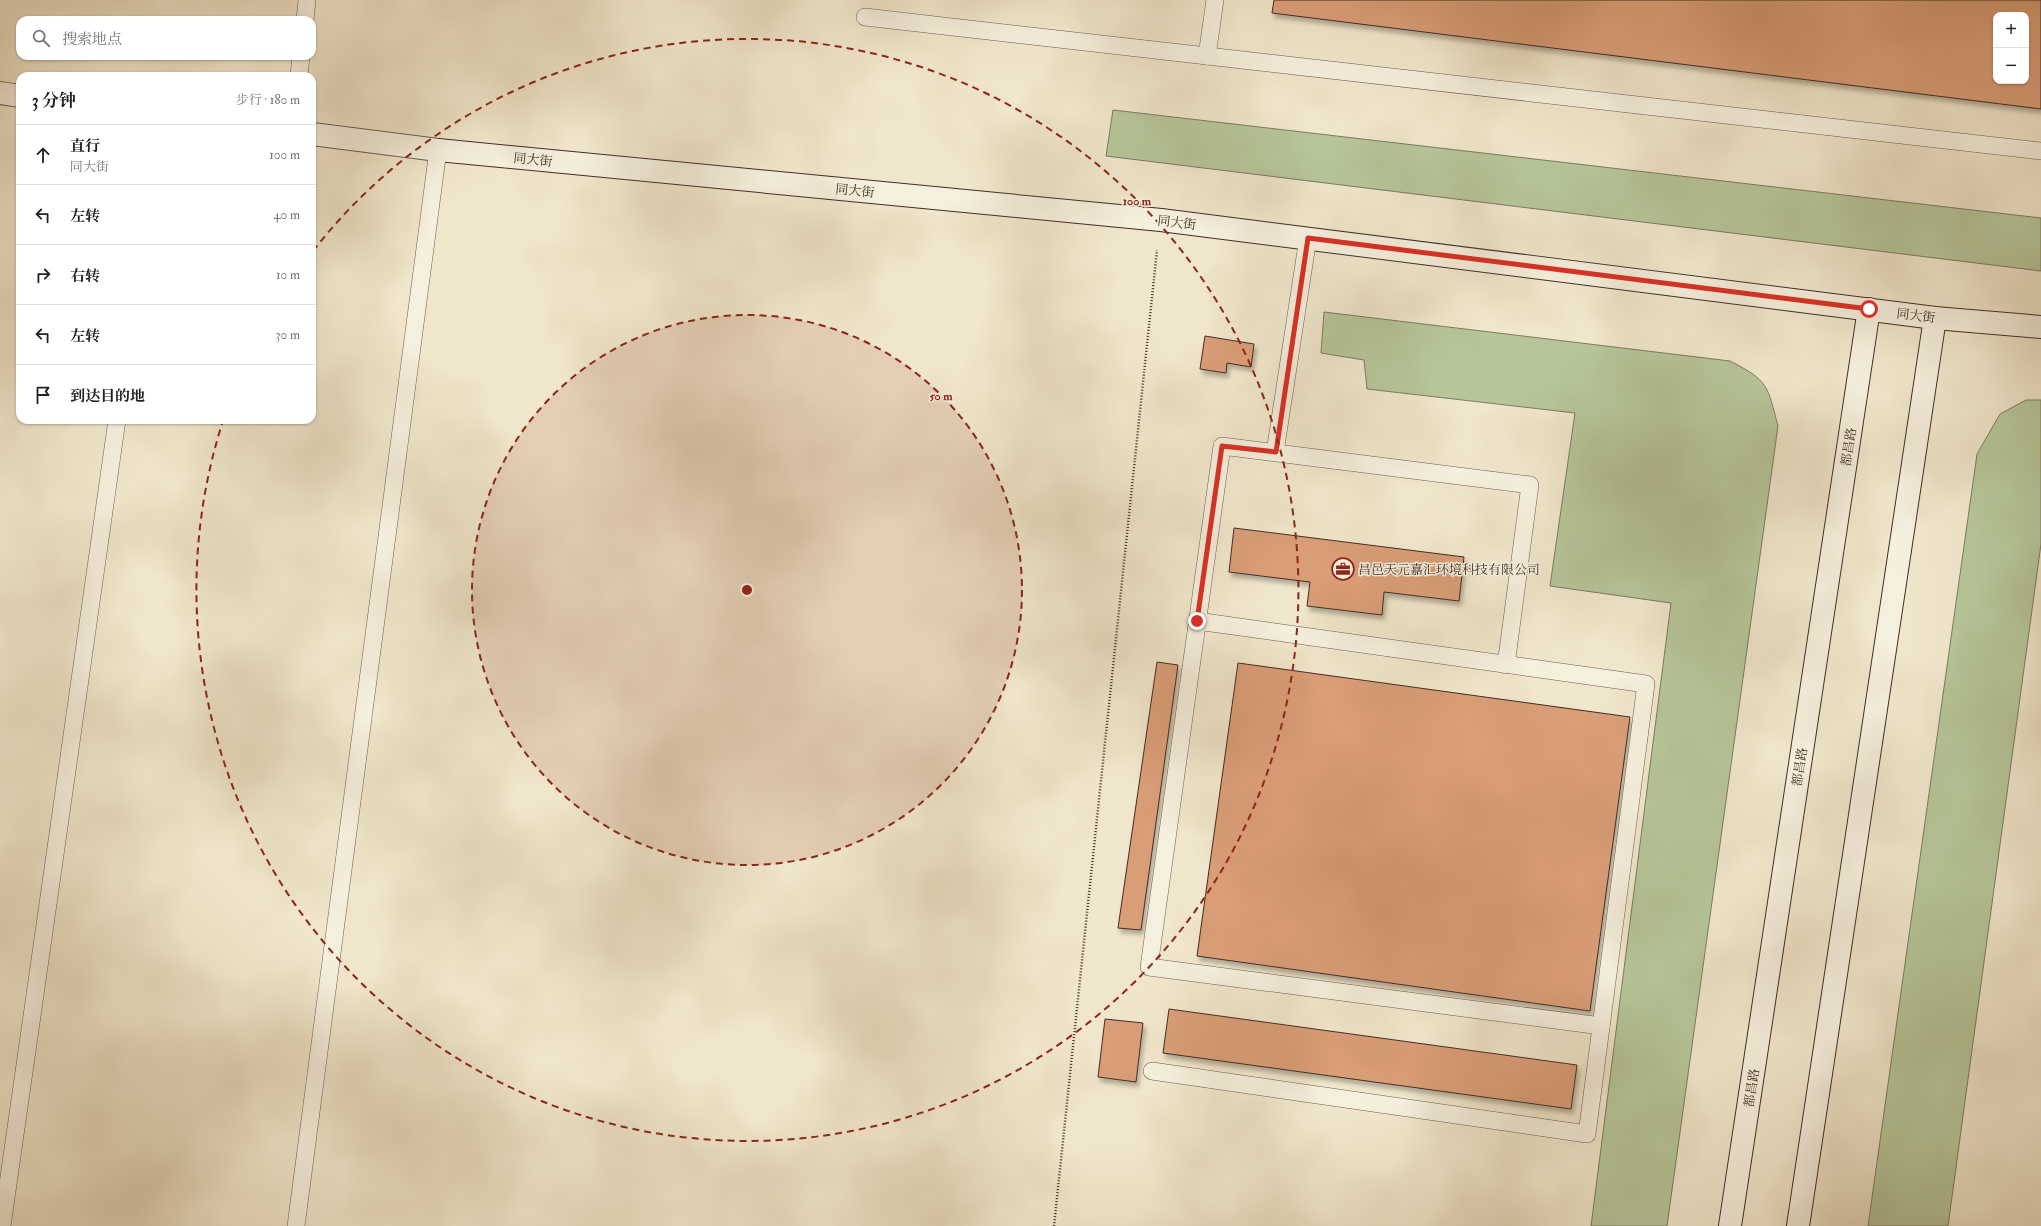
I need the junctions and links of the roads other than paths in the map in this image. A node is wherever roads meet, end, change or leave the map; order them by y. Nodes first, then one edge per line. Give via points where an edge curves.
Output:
1 (307, 0) edge
2 (1214, 0) edge
3 (305, 16) edge
4 (865, 17) dead end
5 (1207, 56) junction
6 (301, 60) edge
7 (299, 72) edge
8 (0, 93) edge
9 (16, 95) edge
10 (316, 135) edge
11 (438, 150) junction
12 (2041, 151) edge
13 (1308, 238) junction
14 (1869, 309) junction
15 (1935, 318) junction
16 (2041, 327) edge
17 (116, 424) edge
18 (1276, 452) junction
19 (1197, 621) junction
20 (1506, 665) junction
21 (1601, 1026) junction
22 (1152, 1071) dead end
23 (2, 1226) edge
24 (296, 1226) edge
25 (1730, 1226) edge
26 (1798, 1226) edge

1 - 3 lane
2 - 5 lane
4 - 5 lane
5 - 12 lane
6 - 7 lane
8 - 9 street
10 - 11 street, 同大街
11 - 13 street, 同大街 via 1161,220
11 - 24 lane
13 - 14 street, 同大街
13 - 18 lane
14 - 15 street, 同大街
14 - 25 street, 都昌路
15 - 16 street, 同大街
15 - 26 street
17 - 23 lane
18 - 19 lane via 1222,446
18 - 20 lane via 1530,485
19 - 20 lane
19 - 21 lane via 1149,967
20 - 21 lane via 1646,684
21 - 22 lane via 1587,1134

